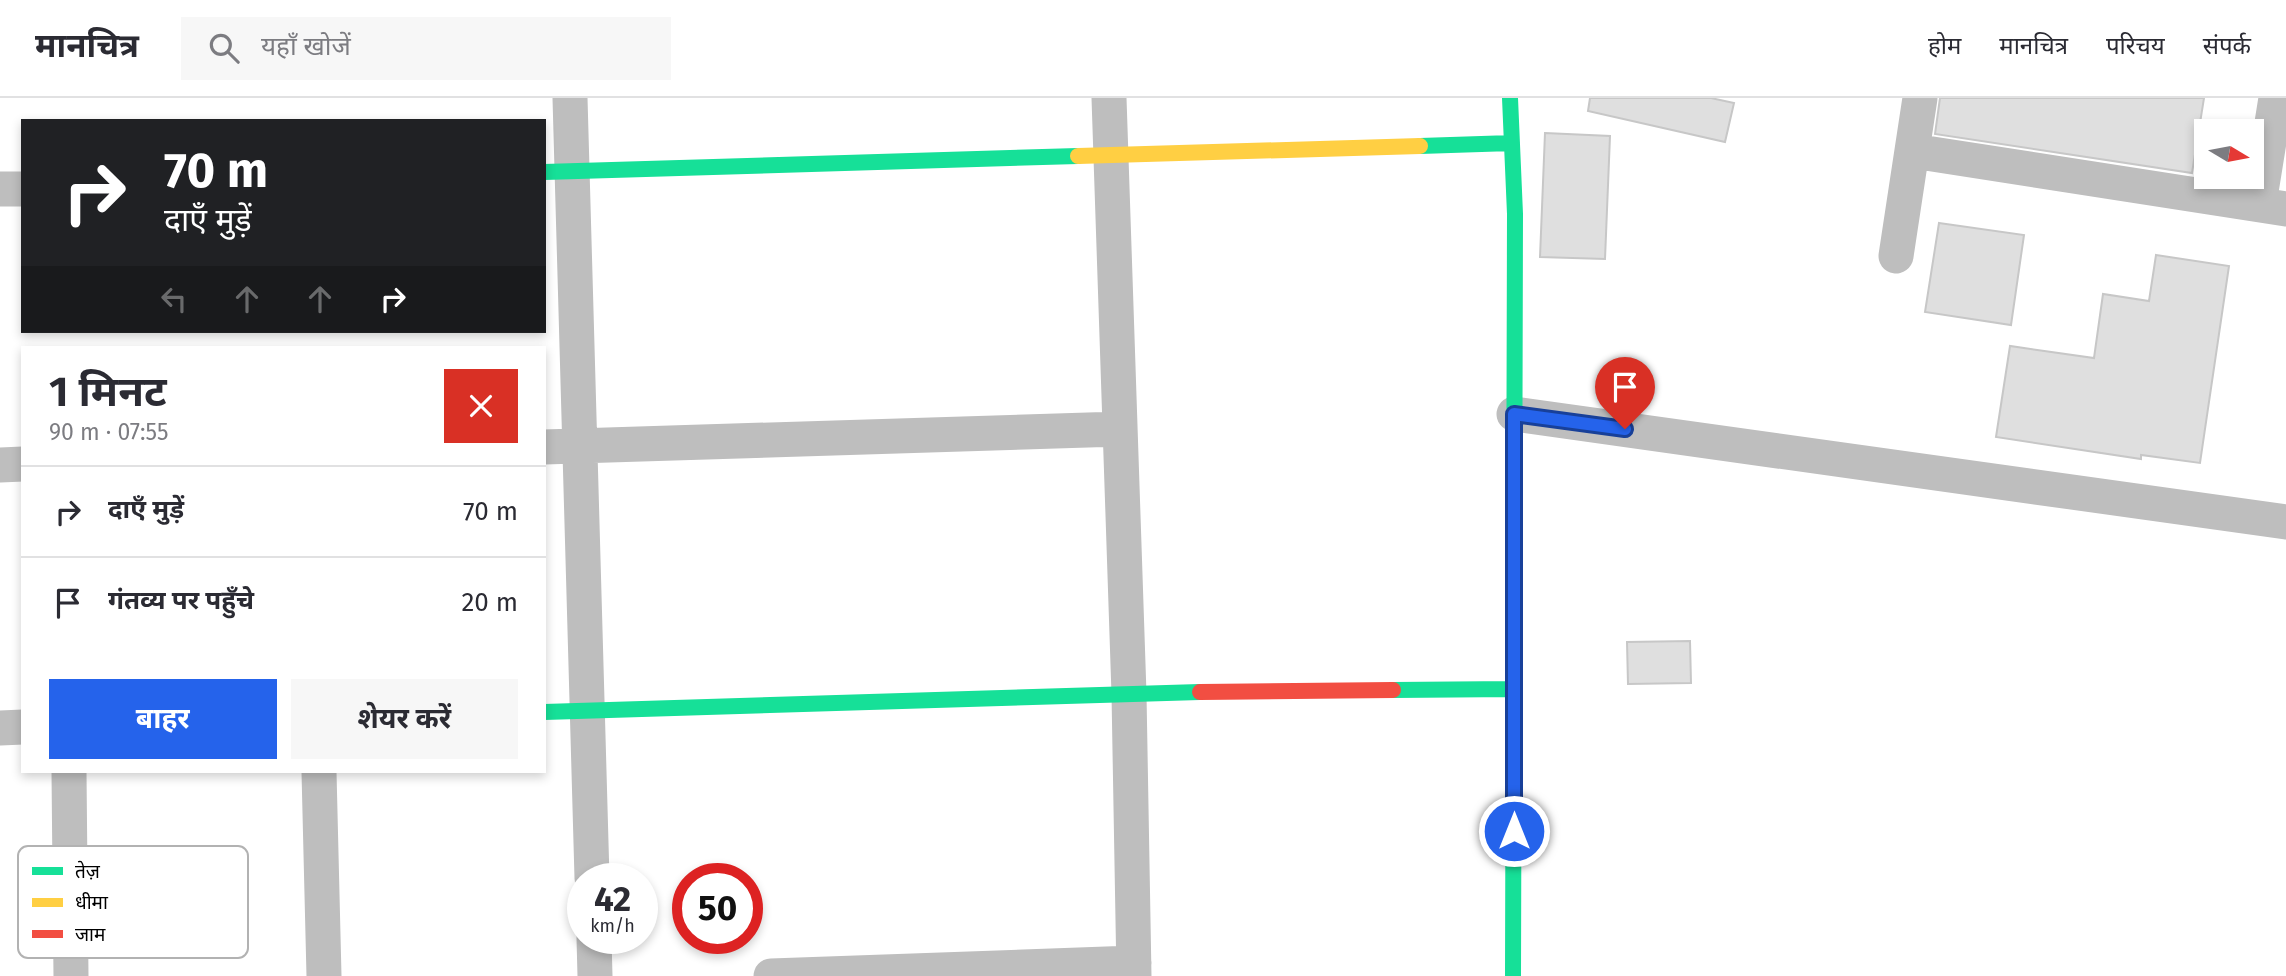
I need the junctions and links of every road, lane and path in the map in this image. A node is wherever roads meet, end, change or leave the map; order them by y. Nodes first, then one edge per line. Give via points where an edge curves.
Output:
1 (570, 98) edge
2 (1109, 98) edge
3 (1510, 98) edge
4 (1920, 98) edge
5 (2276, 98) edge
6 (1512, 143) junction
7 (1913, 151) junction
8 (1110, 154) junction
9 (558, 171) edge
10 (0, 189) edge
11 (21, 189) edge
12 (2273, 206) edge
13 (1896, 256) dead end
14 (1514, 414) junction
15 (1120, 429) junction
16 (579, 446) junction
17 (546, 447) edge
18 (21, 464) edge
19 (0, 465) edge
20 (2286, 522) edge
21 (1514, 688) junction
22 (1129, 694) junction
23 (586, 710) junction
24 (546, 712) edge
25 (21, 727) edge
26 (0, 728) edge
27 (69, 773) edge
28 (319, 773) edge
29 (70, 846) edge
30 (591, 863) edge
31 (594, 954) edge
32 (71, 958) edge
33 (1134, 970) edge
34 (853, 975) edge
35 (71, 976) edge
36 (324, 976) edge
37 (595, 976) edge
38 (771, 976) edge
39 (1513, 976) edge

1 - 9 street
2 - 8 street
3 - 6 street
4 - 7 street
5 - 12 street
6 - 8 street
6 - 14 street
7 - 12 street
7 - 13 street
8 - 9 street
8 - 15 street
9 - 16 street
10 - 11 street
14 - 20 street
14 - 21 street
15 - 16 street
15 - 22 street
16 - 17 street
16 - 23 street
18 - 19 street
21 - 22 street
21 - 39 street
22 - 23 street
22 - 33 street
23 - 24 street
23 - 30 street
25 - 26 street
27 - 29 street
28 - 36 street
31 - 37 street
32 - 35 street
33 - 34 street
34 - 38 street

